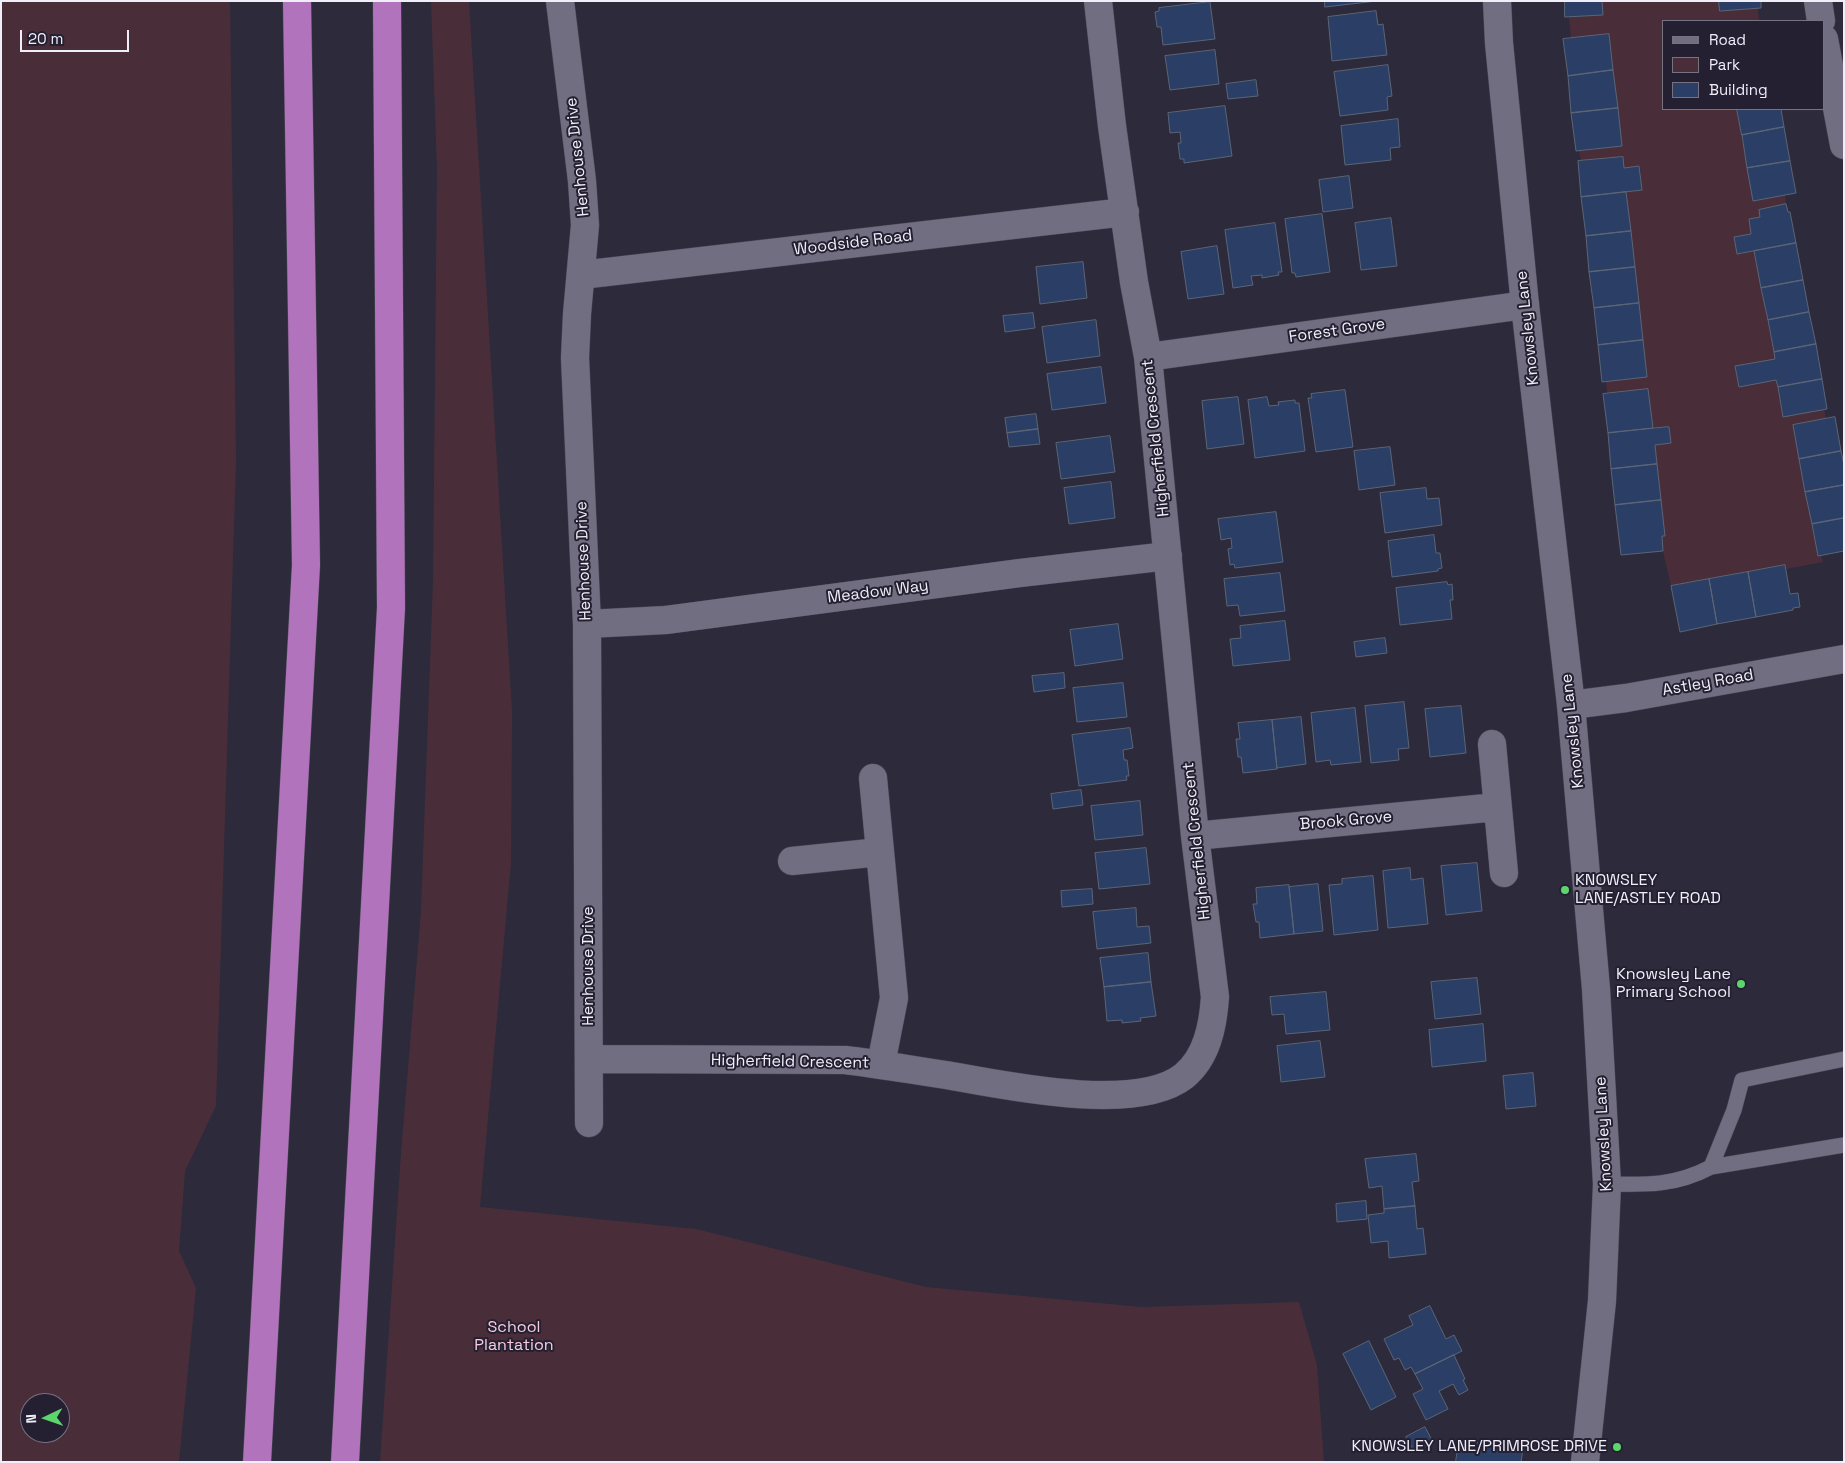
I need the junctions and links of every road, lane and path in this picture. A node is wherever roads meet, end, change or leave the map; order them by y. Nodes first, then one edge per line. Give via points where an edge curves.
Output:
1 (297, 1) edge
2 (387, 1) edge
3 (560, 1) edge
4 (1098, 1) edge
5 (1497, 1) edge
6 (1818, 1) edge
7 (1821, 20) edge
8 (1825, 44) edge
9 (1844, 145) edge
10 (1125, 212) junction
11 (581, 275) junction
12 (1525, 305) junction
13 (1148, 357) junction
14 (1168, 556) junction
15 (587, 624) junction
16 (1844, 659) edge
17 (1571, 705) junction
18 (1492, 744) dead end
19 (873, 778) dead end
20 (1497, 807) junction
21 (1195, 836) junction
22 (880, 852) junction
23 (792, 861) dead end
24 (1504, 873) dead end
25 (590, 1059) junction
26 (1844, 1059) edge
27 (881, 1064) junction
28 (589, 1123) dead end
29 (1844, 1145) edge
30 (1711, 1167) junction
31 (1607, 1184) junction
32 (257, 1462) edge
33 (345, 1462) edge
34 (1585, 1462) edge

1 - 32 highway via 306,566
2 - 33 highway via 391,608
3 - 11 street, Henhouse Drive via 582,181 585,225
4 - 10 street, Higherfield Crescent
5 - 12 street, Knowsley Lane
6 - 7 street
8 - 9 street
10 - 11 street, Woodside Road
10 - 13 street, Higherfield Crescent
11 - 15 street, Henhouse Drive via 575,358
12 - 13 street, Forest Grove
12 - 17 street, Knowsley Lane
13 - 14 street, Higherfield Crescent
14 - 15 street, Meadow Way via 666,620
14 - 21 street, Higherfield Crescent
15 - 25 street, Henhouse Drive
16 - 17 street, Astley Road
17 - 31 street, Knowsley Lane via 1596,989
18 - 20 street
19 - 22 street
20 - 21 street, Brook Grove
20 - 24 street
21 - 27 street, Higherfield Crescent via 1215,997 1214,1016 1210,1034 1194,1067 1182,1078 1131,1093 1073,1094 1037,1091
22 - 23 street
22 - 27 street via 894,998
25 - 27 street, Higherfield Crescent via 845,1060
25 - 28 street, Henhouse Drive
26 - 30 lane via 1742,1080 1734,1110
29 - 30 lane
30 - 31 lane via 1691,1177 1653,1185
31 - 34 street, Knowsley Lane via 1602,1301

